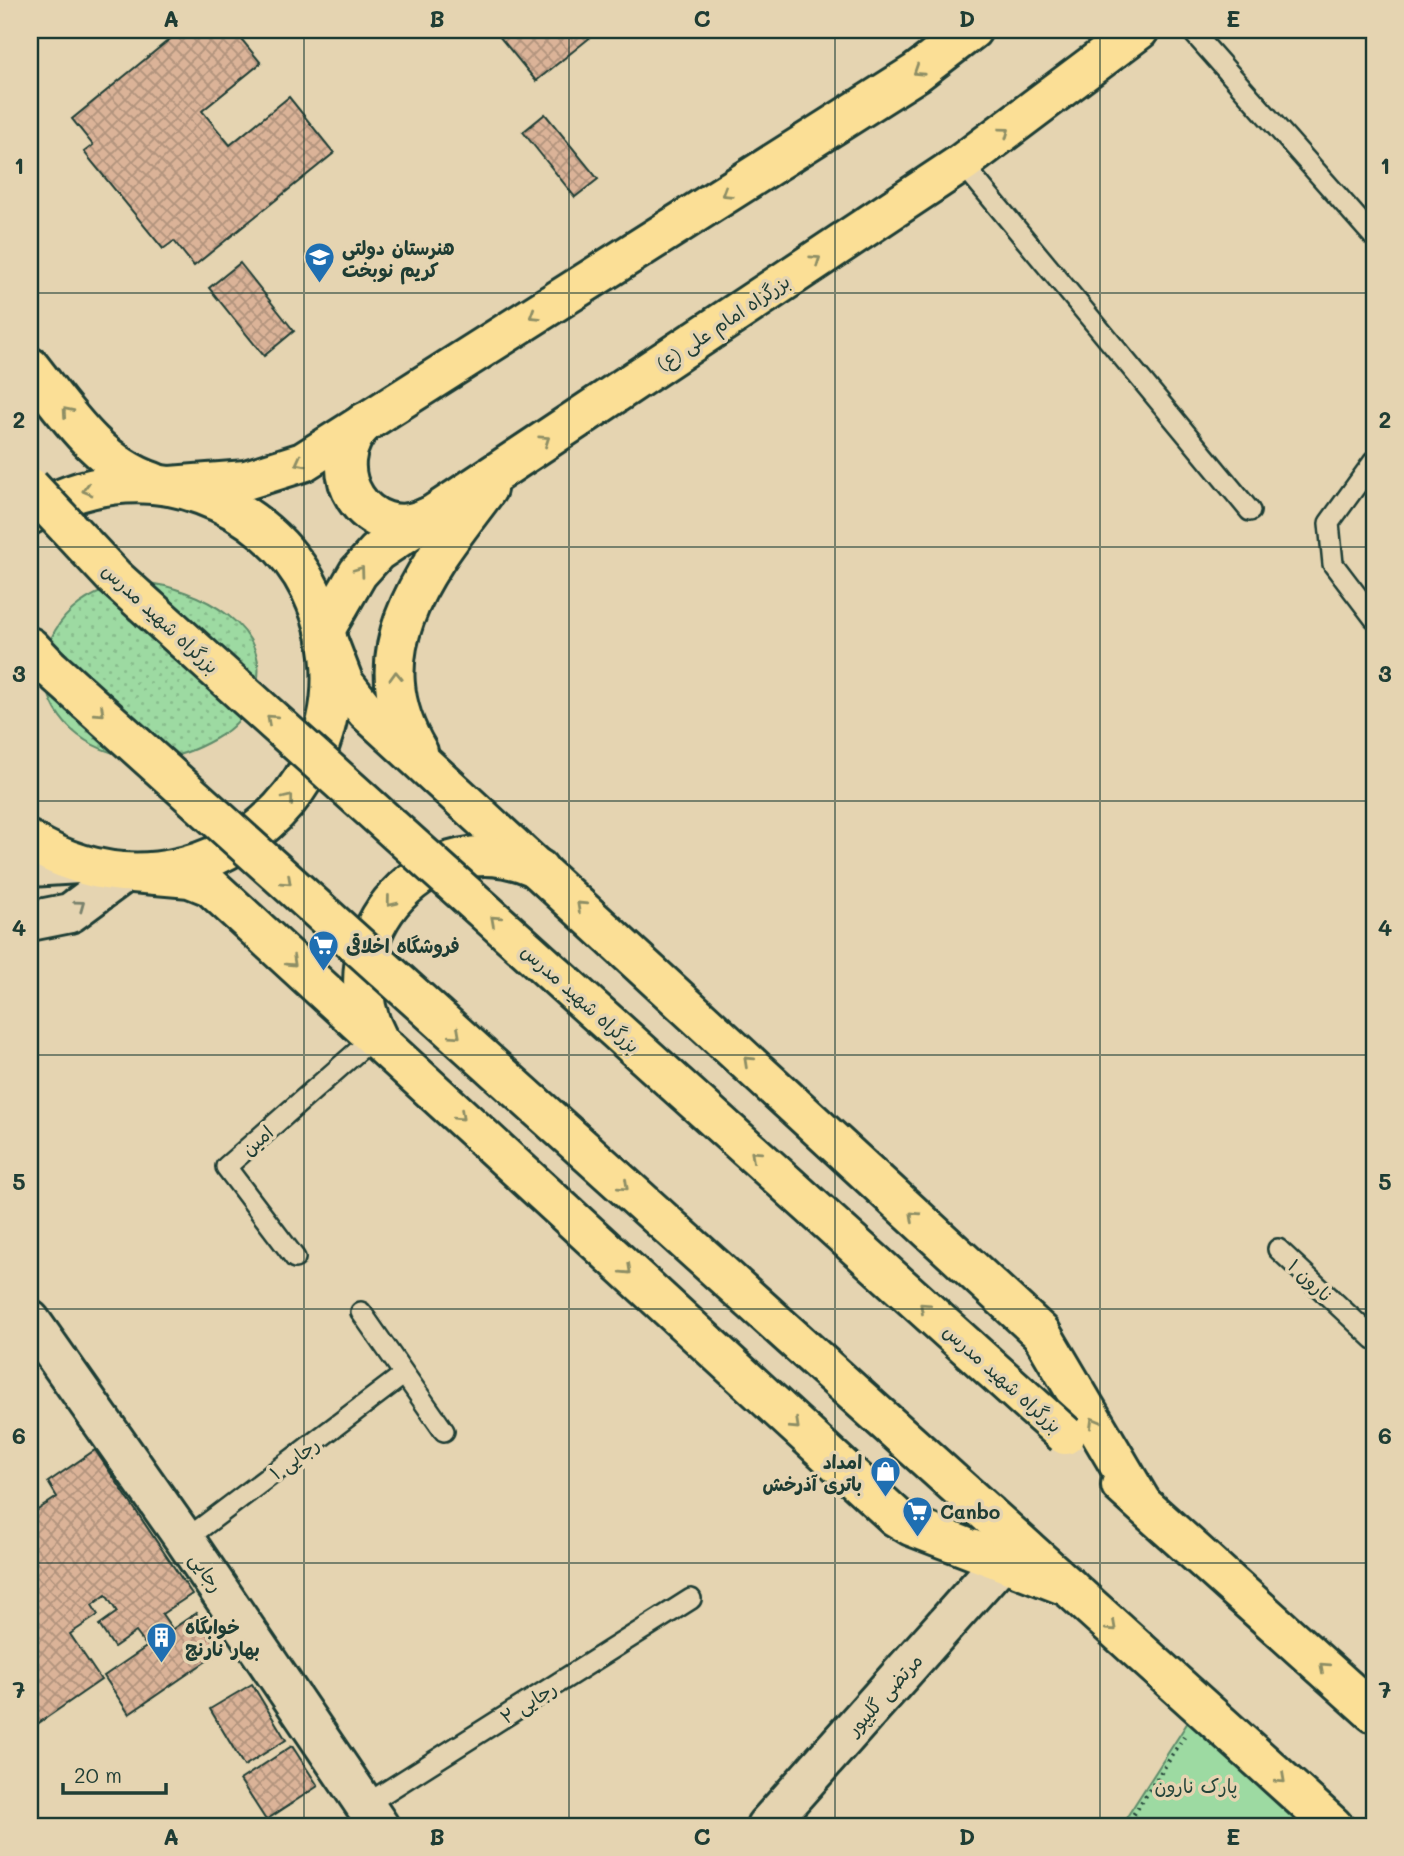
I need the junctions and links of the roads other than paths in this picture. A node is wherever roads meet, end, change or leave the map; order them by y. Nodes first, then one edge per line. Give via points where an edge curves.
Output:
1 (972, 30) edge
2 (1139, 30) edge
3 (1191, 30) edge
4 (962, 163) junction
5 (1374, 237) edge
6 (30, 367) edge
7 (365, 422) junction
8 (1374, 461) edge
9 (504, 467) junction
10 (166, 485) junction
11 (30, 487) edge
12 (1250, 511) dead end
13 (30, 515) edge
14 (430, 516) junction
15 (1374, 618) edge
16 (326, 634) junction
17 (30, 647) edge
18 (424, 763) junction
19 (30, 841) edge
20 (79, 864) junction
21 (30, 867) edge
22 (541, 869) junction
23 (129, 873) junction
24 (30, 921) edge
25 (377, 1040) junction
26 (1279, 1250) dead end
27 (295, 1258) dead end
28 (361, 1312) dead end
29 (30, 1320) edge
30 (1374, 1339) edge
31 (403, 1375) junction
32 (444, 1431) dead end
33 (1141, 1502) junction
34 (185, 1540) junction
35 (1001, 1562) junction
36 (1069, 1587) junction
37 (691, 1599) dead end
38 (1374, 1713) edge
39 (372, 1815) edge
40 (766, 1826) edge
41 (1333, 1826) edge

1 -> 7 highway via 916,73
4 -> 2 highway, بزرگراه امام علی (ع)
3 - 5 lane
9 -> 4 highway, بزرگراه امام علی (ع)
4 - 12 lane
10 -> 6 highway via 135,476 106,455
7 -> 10 highway via 281,471 234,482
7 - 14 highway via 352,438 346,457 353,495 365,510 383,520 412,523
8 - 15 lane via 1329,523 1333,564
9 - 14 highway, بزرگراه امام علی (ع)
18 -> 9 highway via 408,734 396,692 399,630 425,572
10 -> 13 highway via 124,483 87,489
10 - 16 highway, بزرگراه شهید مدرس via 223,504 269,536 304,579
33 -> 11 highway, بزرگراه شهید مدرس, bridge via 114,577
16 -> 14 highway, بزرگراه امام علی (ع) via 368,561
16 - 18 highway, بزرگراه شهید مدرس via 344,682 358,702
23 -> 16 highway via 170,871 222,854 253,835 287,803 307,773 324,730 331,685
17 -> 36 highway, bridge
18 - 22 highway, بزرگراه شهید مدرس
19 - 20 highway
20 - 21 street
20 - 23 highway
22 -> 25 highway via 505,858 465,858 426,872 401,890 377,923 364,962 365,1003
33 -> 22 highway, بزرگراه شهید مدرس via 1041,1333
24 -> 23 street via 70,913
23 -> 25 highway via 190,878 210,886
25 - 27 lane, امین via 226,1167
25 -> 35 highway via 889,1512 911,1527
26 - 30 lane, نارون ۱
28 - 31 lane
29 - 34 street, رجایی
31 - 32 lane
31 - 34 lane, رجایی ۱
38 -> 33 highway, بزرگراه شهید مدرس
34 - 39 street, رجایی
35 - 36 highway
35 - 40 street, مرتضی گلیپور
36 -> 41 highway
37 - 39 lane, رجایی ۲

